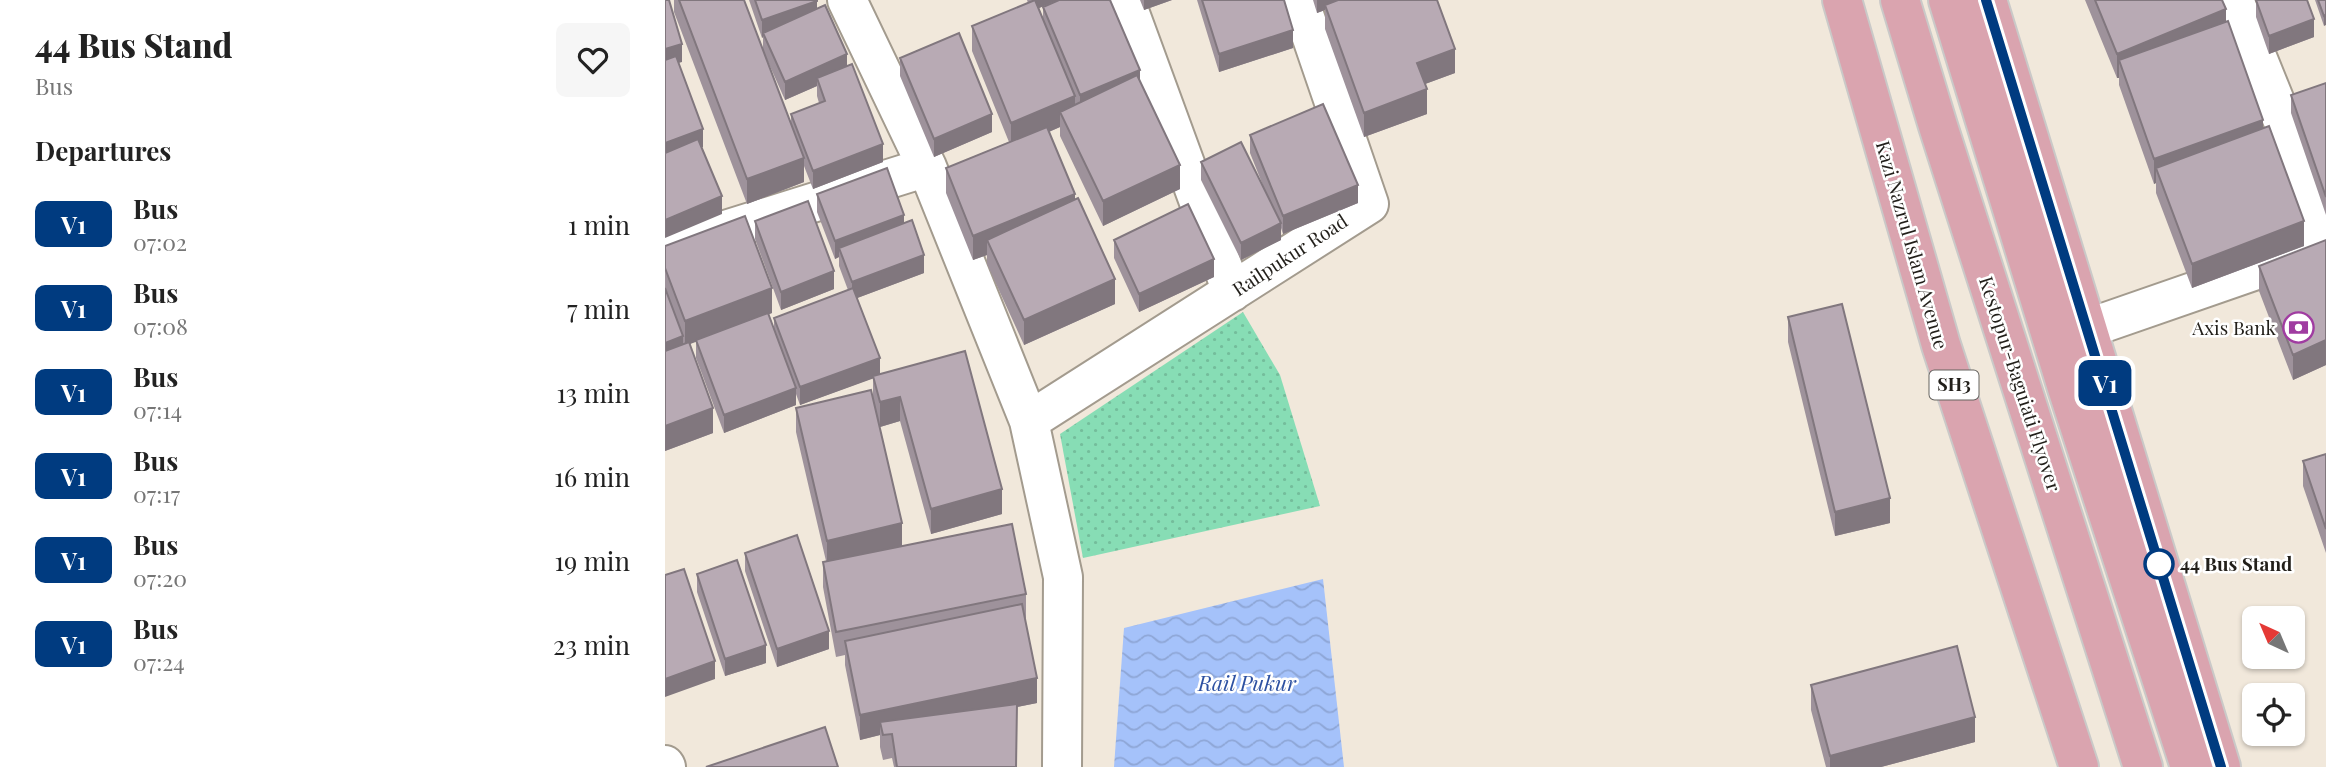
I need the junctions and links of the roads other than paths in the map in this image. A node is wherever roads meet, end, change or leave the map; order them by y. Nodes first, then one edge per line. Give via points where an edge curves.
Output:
1 (847, 0) edge
2 (1125, 0) edge
3 (1299, 0) edge
4 (1842, 0) edge
5 (1900, 0) edge
6 (1948, 0) edge
7 (1986, 0) edge
8 (2242, 2) edge
9 (927, 167) junction
10 (2324, 247) edge
11 (665, 249) edge
12 (1232, 292) junction
13 (2089, 328) junction
14 (1029, 421) junction
15 (1062, 767) edge
16 (2079, 767) edge
17 (2143, 767) edge
18 (2190, 767) edge
19 (2221, 767) edge

1 - 9 street
2 - 12 street
3 - 12 street, Railpukur Road via 1369,204
4 - 16 main road, Kazi Nazrul Islam Avenue / SH3 via 1941,345
5 - 17 main road, Kestopur-Baguiati Flyover
6 - 18 main road
7 - 13 main road
8 - 10 street
9 - 11 street
9 - 14 street
10 - 13 street
12 - 14 street, Railpukur Road
13 - 19 main road
14 - 15 street via 1063,577

